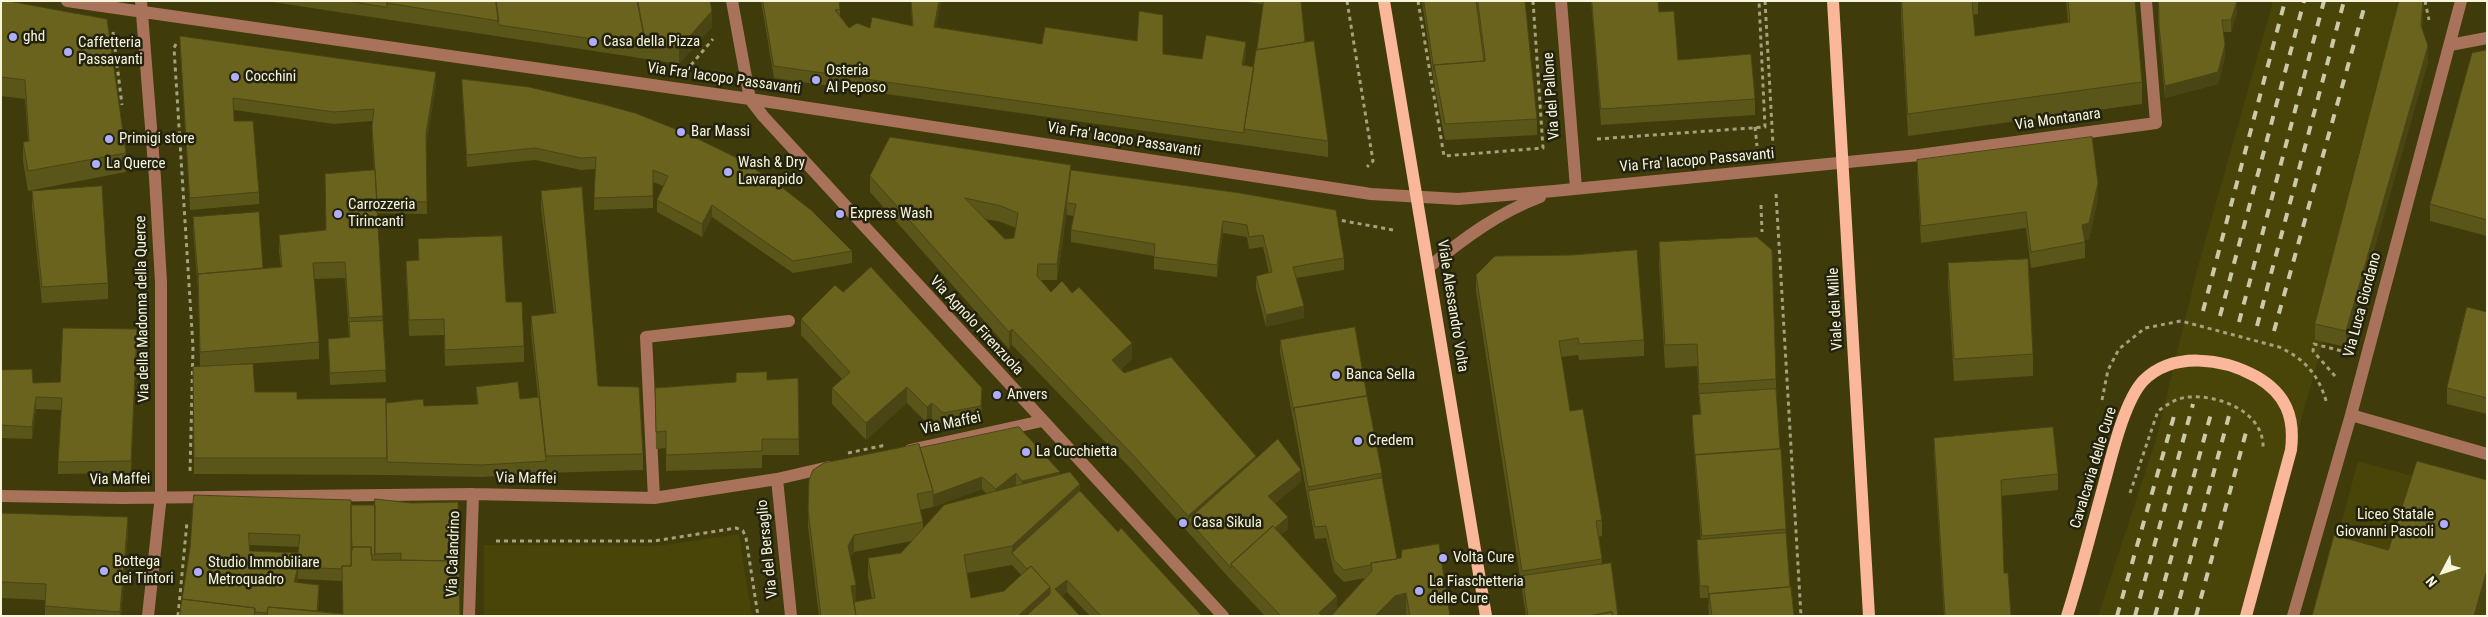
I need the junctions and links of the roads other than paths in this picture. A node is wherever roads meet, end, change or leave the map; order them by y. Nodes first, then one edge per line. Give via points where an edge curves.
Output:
1 (67, 1) edge
2 (732, 1) edge
3 (1384, 1) edge
4 (1561, 1) edge
5 (1834, 1) edge
6 (2146, 1) edge
7 (2461, 1) edge
8 (141, 7) edge
9 (2487, 38) edge
10 (2450, 45) junction
11 (750, 99) junction
12 (1843, 163) junction
13 (1576, 188) junction
14 (1554, 191) junction
15 (1418, 198) junction
16 (1429, 268) junction
17 (789, 321) dead end
18 (2351, 415) junction
19 (1042, 421) junction
20 (898, 448) edge
21 (2487, 454) edge
22 (841, 460) edge
23 (777, 479) junction
24 (473, 494) junction
25 (1, 496) edge
26 (161, 496) junction
27 (654, 498) junction
28 (148, 616) edge
29 (469, 616) edge
30 (791, 616) edge
31 (1223, 616) edge
32 (1486, 616) edge
33 (1869, 616) edge
34 (2067, 616) edge
35 (2246, 616) edge
36 (2293, 616) edge

1 - 8 street, Via Fra' Iacopo Passavanti
2 - 11 street
3 - 15 main road, Viale Alessandro Volta
4 - 13 street, Via del Pallone
5 - 12 main road, Viale dei Mille
6 - 12 street, Via Montanara via 2156,123
7 - 10 street, Via Luca Giordano
8 - 11 street, Via Fra' Iacopo Passavanti
8 - 26 street, Via della Madonna della Querce via 161,282
9 - 10 street
10 - 18 street, Via Luca Giordano
11 - 15 street, Via Fra' Iacopo Passavanti via 1371,194
11 - 19 street, Via Agnolo Firenzuola
12 - 13 street, Via Fra' Iacopo Passavanti
12 - 33 main road, Viale dei Mille
13 - 14 street, Via Fra' Iacopo Passavanti
14 - 15 street, Via Fra' Iacopo Passavanti via 1458,199
14 - 16 street, Via Fra' Iacopo Passavanti via 1493,219
15 - 16 main road, Viale Alessandro Volta
16 - 32 main road, Viale Alessandro Volta
17 - 27 street via 646,337
18 - 21 street
18 - 36 street, Via Luca Giordano
19 - 20 street, Via Maffei
19 - 31 street, Via Agnolo Firenzuola
22 - 23 street, Via Maffei
23 - 27 street, Via Maffei
23 - 30 street, Via del Bersaglio
24 - 26 street, Via Maffei
24 - 27 street, Via Maffei
24 - 29 street, Via Calandrino
25 - 26 street, Via Maffei
26 - 28 street, Via della Madonna della Querce
34 - 35 main road, Cavalcavia delle Cure via 2113,453 2135,393 2149,376 2164,366 2194,361 2224,364 2248,372 2279,394 2290,412 2293,436 2287,469

